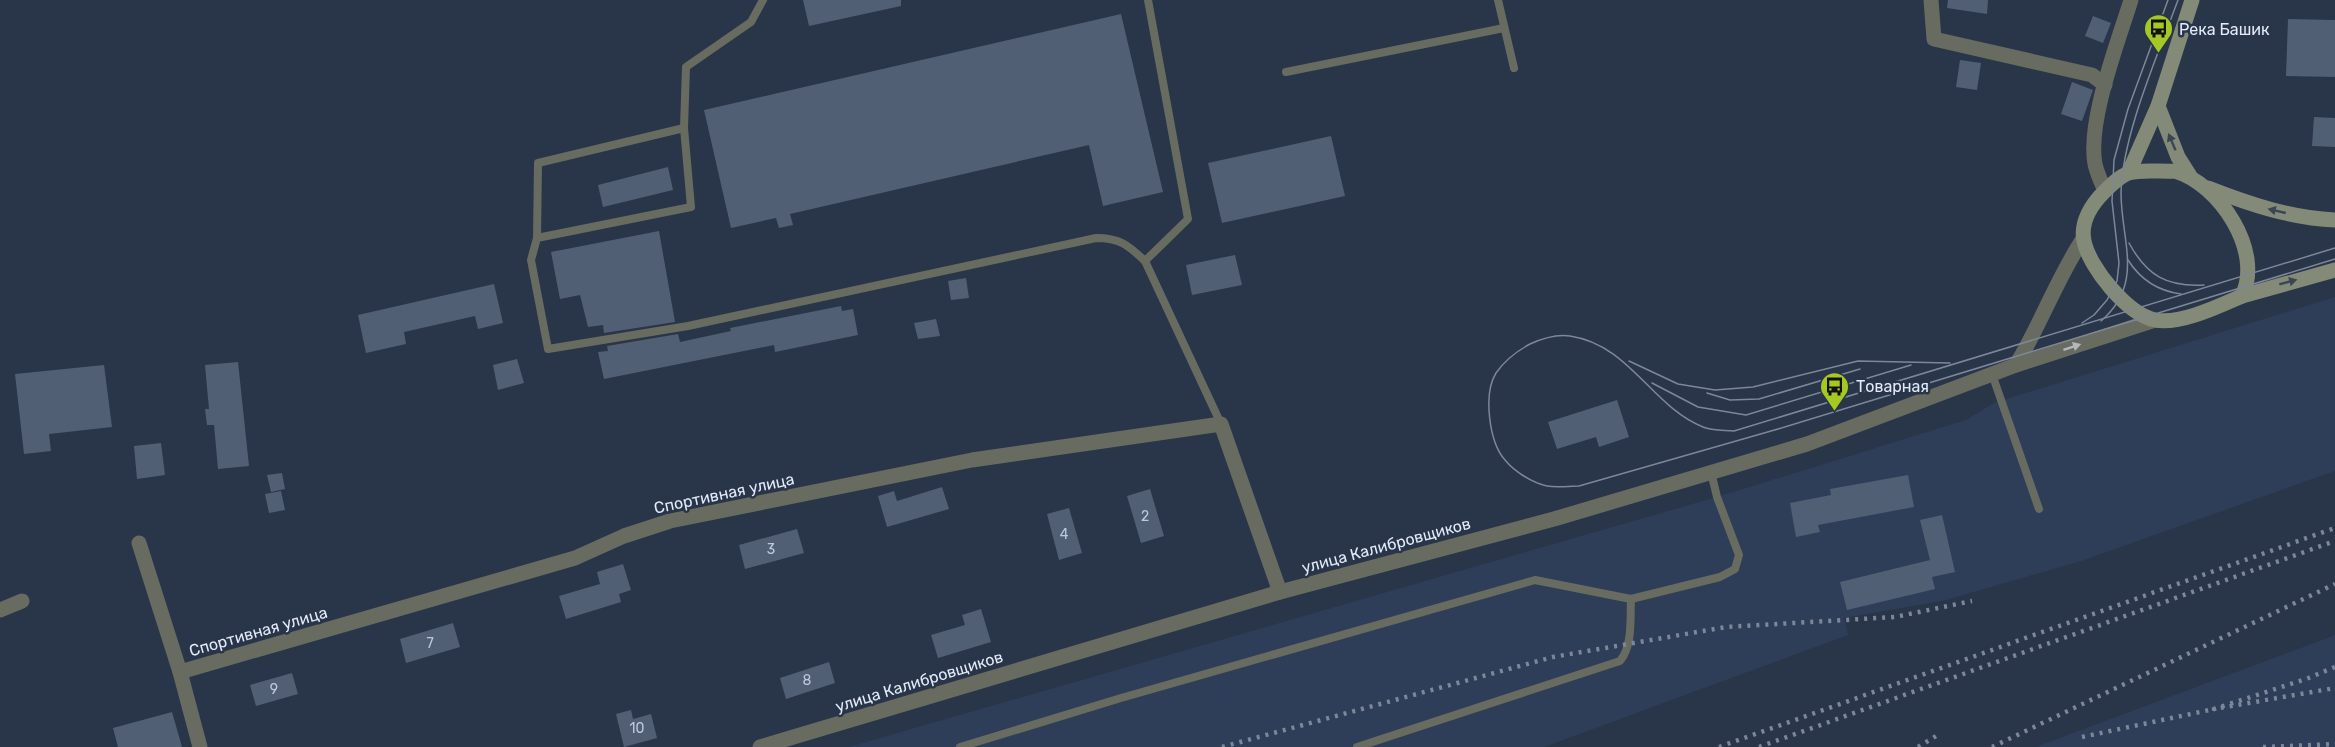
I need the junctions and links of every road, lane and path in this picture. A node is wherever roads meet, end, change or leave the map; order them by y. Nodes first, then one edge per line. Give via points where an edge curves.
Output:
1 (763, 0) edge
2 (1148, 0) edge
3 (1498, 0) edge
4 (1932, 0) edge
5 (2131, 0) edge
6 (2192, 0) edge
7 (1504, 28) junction
8 (1514, 68) dead end
9 (1286, 72) dead end
10 (2105, 85) junction
11 (2158, 106) junction
12 (684, 128) junction
13 (2130, 172) junction
14 (2190, 176) junction
15 (2207, 188) junction
16 (2105, 191) junction
17 (2335, 220) edge
18 (537, 238) junction
19 (2083, 239) junction
20 (1145, 261) junction
21 (2335, 270) edge
22 (2242, 296) junction
23 (2155, 320) junction
24 (2016, 365) junction
25 (1992, 374) junction
26 (1221, 424) junction
27 (1711, 472) junction
28 (2039, 509) dead end
29 (139, 543) dead end
30 (1280, 592) junction
31 (1631, 599) junction
32 (22, 601) dead end
33 (0, 610) edge
34 (180, 672) junction
35 (200, 747) edge
36 (760, 747) edge
37 (960, 747) edge
38 (1357, 747) edge

1 - 12 lane via 751,22 686,67
2 - 20 lane via 1188,219
3 - 7 lane
4 - 10 street via 1934,39 2092,75
5 - 10 street
6 - 11 main road
7 - 8 lane
7 - 9 lane
10 - 16 street via 2095,135 2097,169
11 - 13 main road
14 -> 11 main road via 2178,157
12 - 18 lane via 538,163
12 - 18 lane via 691,207
13 - 14 main road via 2175,171
13 - 16 main road
14 - 15 main road
17 -> 15 main road via 2312,219 2256,206
15 - 22 main road via 2246,247 2249,275
16 - 19 main road via 2092,203
18 - 20 lane via 531,260 548,349 688,327 1096,238 1113,238 1128,245
19 - 23 main road via 2106,282 2128,303
19 - 24 street
20 - 26 lane
22 -> 21 main road
22 - 23 main road via 2210,310
24 -> 23 street, улица Калибровщиков
24 - 25 street, улица Калибровщиков
25 - 27 street, улица Калибровщиков via 1807,444
25 - 28 lane
26 - 30 street
26 - 34 street, Спортивная улица via 972,460 670,521 575,558
27 - 30 street, улица Калибровщиков via 1554,519
27 - 31 lane via 1739,555 1735,569 1720,577
29 - 34 street
30 - 36 street, улица Калибровщиков
31 - 37 lane via 1535,580
31 - 38 lane via 1628,644 1620,661
32 - 33 street
34 - 35 street

